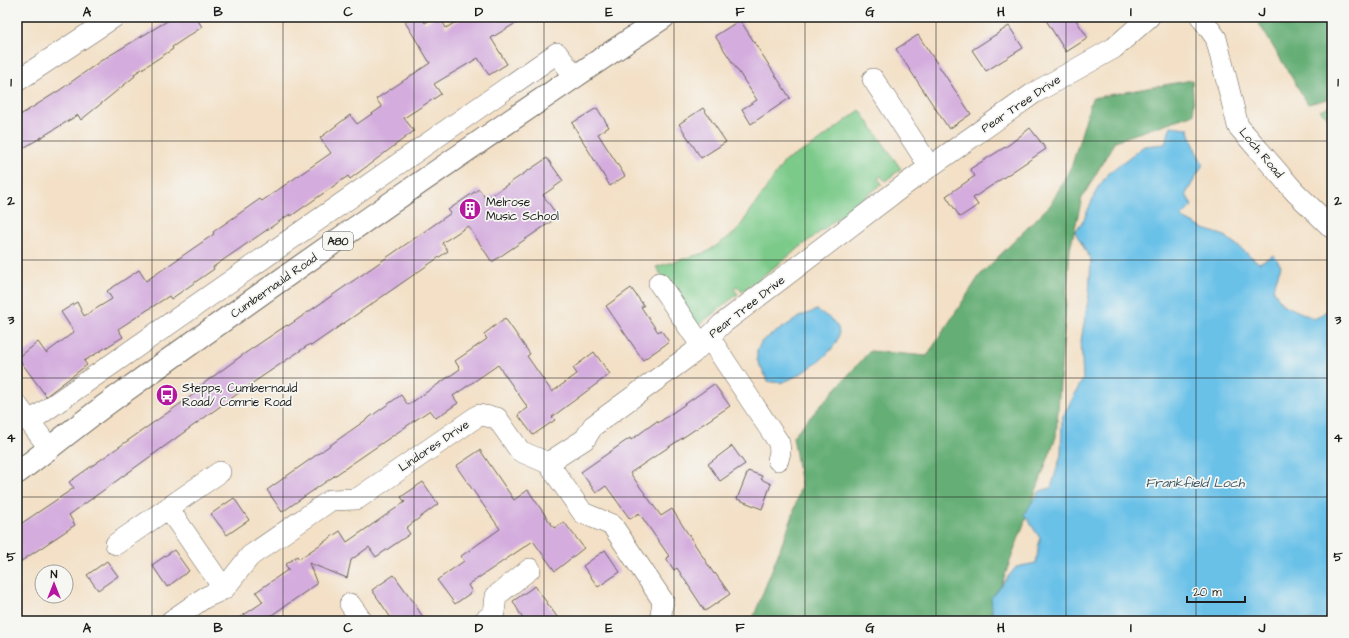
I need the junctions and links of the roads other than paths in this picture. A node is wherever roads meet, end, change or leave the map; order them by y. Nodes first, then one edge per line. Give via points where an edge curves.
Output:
1 (114, 17) edge
2 (664, 17) edge
3 (1149, 17) edge
4 (1201, 17) edge
5 (1128, 24) edge
6 (575, 77) junction
7 (873, 79) dead end
8 (17, 82) edge
9 (930, 167) junction
10 (1332, 228) edge
11 (659, 283) dead end
12 (705, 341) junction
13 (17, 405) edge
14 (29, 422) junction
15 (50, 449) junction
16 (778, 460) dead end
17 (548, 463) junction
18 (17, 472) edge
19 (220, 472) dead end
20 (168, 508) junction
21 (116, 544) dead end
22 (530, 569) dead end
23 (224, 589) junction
24 (350, 604) dead end
25 (171, 621) edge
26 (362, 621) edge
27 (484, 621) edge
28 (660, 621) edge

1 - 8 street
2 - 6 main road, Cumbernauld Road / A80
3 - 5 street, Pear Tree Drive
4 - 10 street, Loch Road via 1216,38 1238,126 1295,192
5 - 9 street, Pear Tree Drive via 1114,48 1034,93
6 - 14 street via 557,53
6 - 15 main road, Cumbernauld Road / A80 via 115,398
7 - 9 street
9 - 12 street, Pear Tree Drive via 722,324
11 - 12 street
12 - 16 street via 779,443
12 - 17 street, Pear Tree Drive via 693,353 593,426 584,439
13 - 14 street
14 - 15 street
15 - 18 main road, Cumbernauld Road / A80
17 - 23 street, Lindores Drive via 520,451 497,418 479,415 357,499 331,500 250,556
17 - 28 street via 584,513 612,525 663,601
19 - 20 street
20 - 21 street
20 - 23 street
22 - 27 street via 496,596 494,613
23 - 25 street, Lindores Drive via 204,598
24 - 26 street

